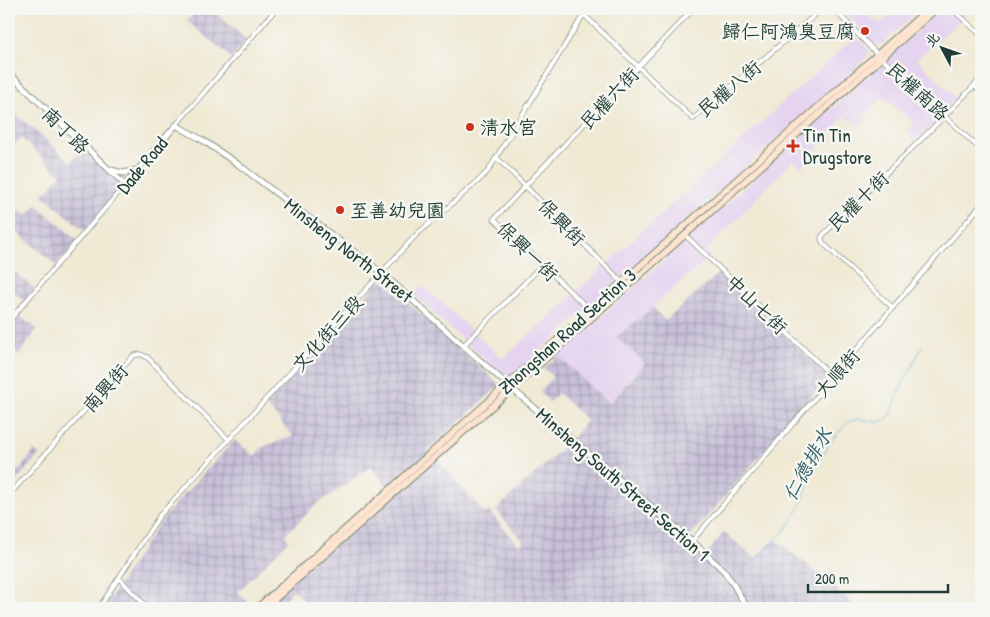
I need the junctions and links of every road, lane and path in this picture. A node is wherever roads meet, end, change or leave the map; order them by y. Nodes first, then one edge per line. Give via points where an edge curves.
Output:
1 (276, 9) edge
2 (578, 9) edge
3 (587, 9) edge
4 (693, 9) edge
5 (822, 9) edge
6 (834, 9) edge
7 (928, 9) edge
8 (936, 9) edge
9 (952, 9) edge
10 (584, 14) junction
11 (981, 35) edge
12 (879, 56) junction
13 (638, 67) junction
14 (9, 73) edge
15 (981, 78) edge
16 (974, 86) junction
17 (981, 92) edge
18 (946, 117) junction
19 (176, 125) junction
20 (981, 150) edge
21 (497, 158) junction
22 (106, 168) junction
23 (139, 169) junction
24 (125, 185) junction
25 (526, 186) junction
26 (981, 205) edge
27 (683, 233) junction
28 (542, 265) junction
29 (382, 273) junction
30 (624, 284) junction
31 (893, 308) junction
32 (592, 312) junction
33 (9, 321) edge
34 (463, 346) junction
35 (833, 377) junction
36 (509, 386) junction
37 (229, 440) junction
38 (9, 495) edge
39 (692, 541) junction
40 (119, 578) junction
41 (99, 608) edge
42 (148, 608) edge
43 (257, 608) edge
44 (265, 608) edge
45 (747, 608) edge

1 - 19 street, Dade Road
2 - 10 street
3 - 10 street, 文化街三段
4 - 13 street, 民權六街
5 - 13 street, 民權八街 via 693,119
6 - 12 street, 民權南路
7 - 12 main road
8 - 12 main road
9 - 11 street
10 - 13 street
10 - 21 street, 文化街三段
12 - 18 street, 民權南路
12 - 27 main road, Zhongshan Road Section 3
13 - 25 street, 民權六街
14 - 22 street, 南丁路
15 - 16 street
16 - 17 street
16 - 18 street
18 - 20 street, 民權南路
18 - 31 street, 民權十街 via 823,235 824,244
19 - 23 street, Dade Road
19 - 29 street, Minsheng North Street via 239,165
21 - 25 street, 保興街
21 - 29 street, 文化街三段 via 483,177 426,226
22 - 23 street via 123,173
22 - 24 street, 南丁路
23 - 24 street, Dade Road
24 - 33 street, Dade Road
25 - 28 street, 保興一街 via 494,219
25 - 30 street, 保興街
26 - 31 street, 大順街
27 - 30 main road, Zhongshan Road Section 3
27 - 35 street, 中山七街
28 - 32 street, 保興一街
28 - 34 street
29 - 34 street, Minsheng North Street
29 - 37 street, 文化街三段
30 - 32 main road, Zhongshan Road Section 3
31 - 35 street, 大順街
32 - 36 main road, Zhongshan Road Section 3
34 - 36 street, Minsheng North Street
35 - 39 street, 大順街
36 - 39 street, Minsheng South Street Section 1
36 - 43 main road, Zhongshan Road Section 3
36 - 44 main road, Zhongshan Road Section 3
37 - 38 street, 南興街 via 147,357 140,354 133,356
37 - 40 street, 文化街三段 via 160,515
39 - 45 street, Minsheng South Street Section 1 via 723,570
40 - 41 street, 文化街三段
40 - 42 street

